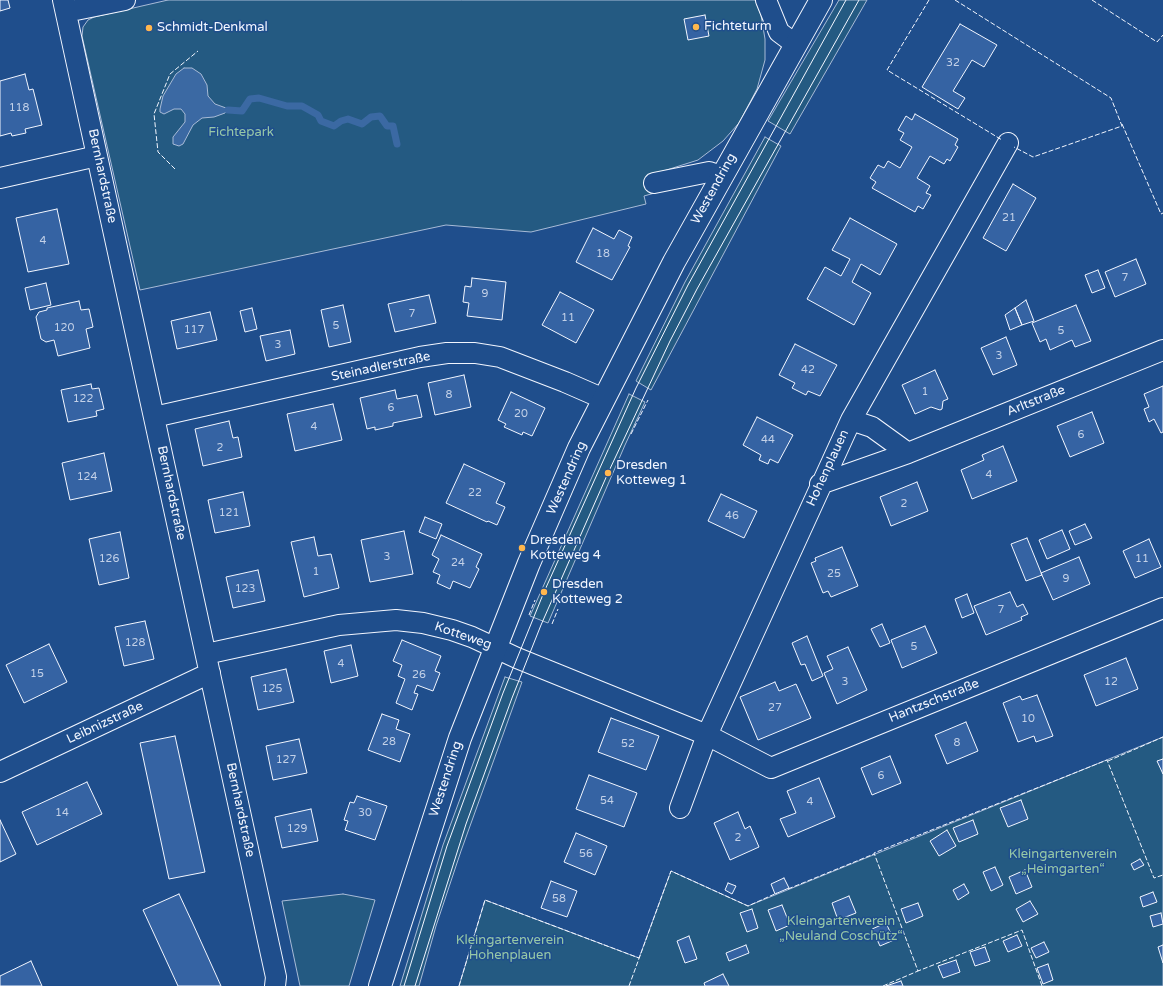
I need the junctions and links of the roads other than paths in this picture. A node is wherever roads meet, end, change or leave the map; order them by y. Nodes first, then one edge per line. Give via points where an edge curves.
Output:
1 (125, 0) edge
2 (766, 0) edge
3 (821, 0) edge
4 (64, 6) edge
5 (795, 44) junction
6 (1008, 143) dead end
7 (97, 156) junction
8 (721, 176) junction
9 (0, 178) edge
10 (654, 183) dead end
11 (1163, 350) edge
12 (604, 399) junction
13 (154, 417) junction
14 (851, 420) junction
15 (908, 453) junction
16 (820, 484) junction
17 (1163, 608) edge
18 (495, 647) junction
19 (206, 654) junction
20 (210, 673) junction
21 (707, 735) junction
22 (0, 772) edge
23 (680, 808) dead end
24 (275, 986) edge
25 (380, 986) edge

1 - 4 street
2 - 5 street via 779,32
3 - 5 street, Westendring
4 - 7 street, Bernhardstraße
5 - 8 street, Westendring
6 - 14 street, Hohenplauen
7 - 9 street
7 - 13 street, Bernhardstraße
8 - 10 street via 709,172
8 - 12 street, Westendring
11 - 15 street, Arltstraße
12 - 13 street, Steinadlerstraße via 500,357 475,353 447,353
12 - 18 street, Westendring via 534,550
13 - 19 street, Bernhardstraße
14 - 15 street via 872,427
14 - 16 street, Hohenplauen
15 - 16 street, Arltstraße
16 - 21 street, Hohenplauen
17 - 21 street, Hantzschstraße via 771,768
18 - 19 street, Kotteweg via 452,630 396,620 339,625
18 - 21 street, Kotteweg
18 - 25 street, Westendring via 460,738
19 - 20 street, Bernhardstraße
20 - 22 street, Leibnizstraße
20 - 24 street, Bernhardstraße via 276,977
21 - 23 street, Hohenplauen

